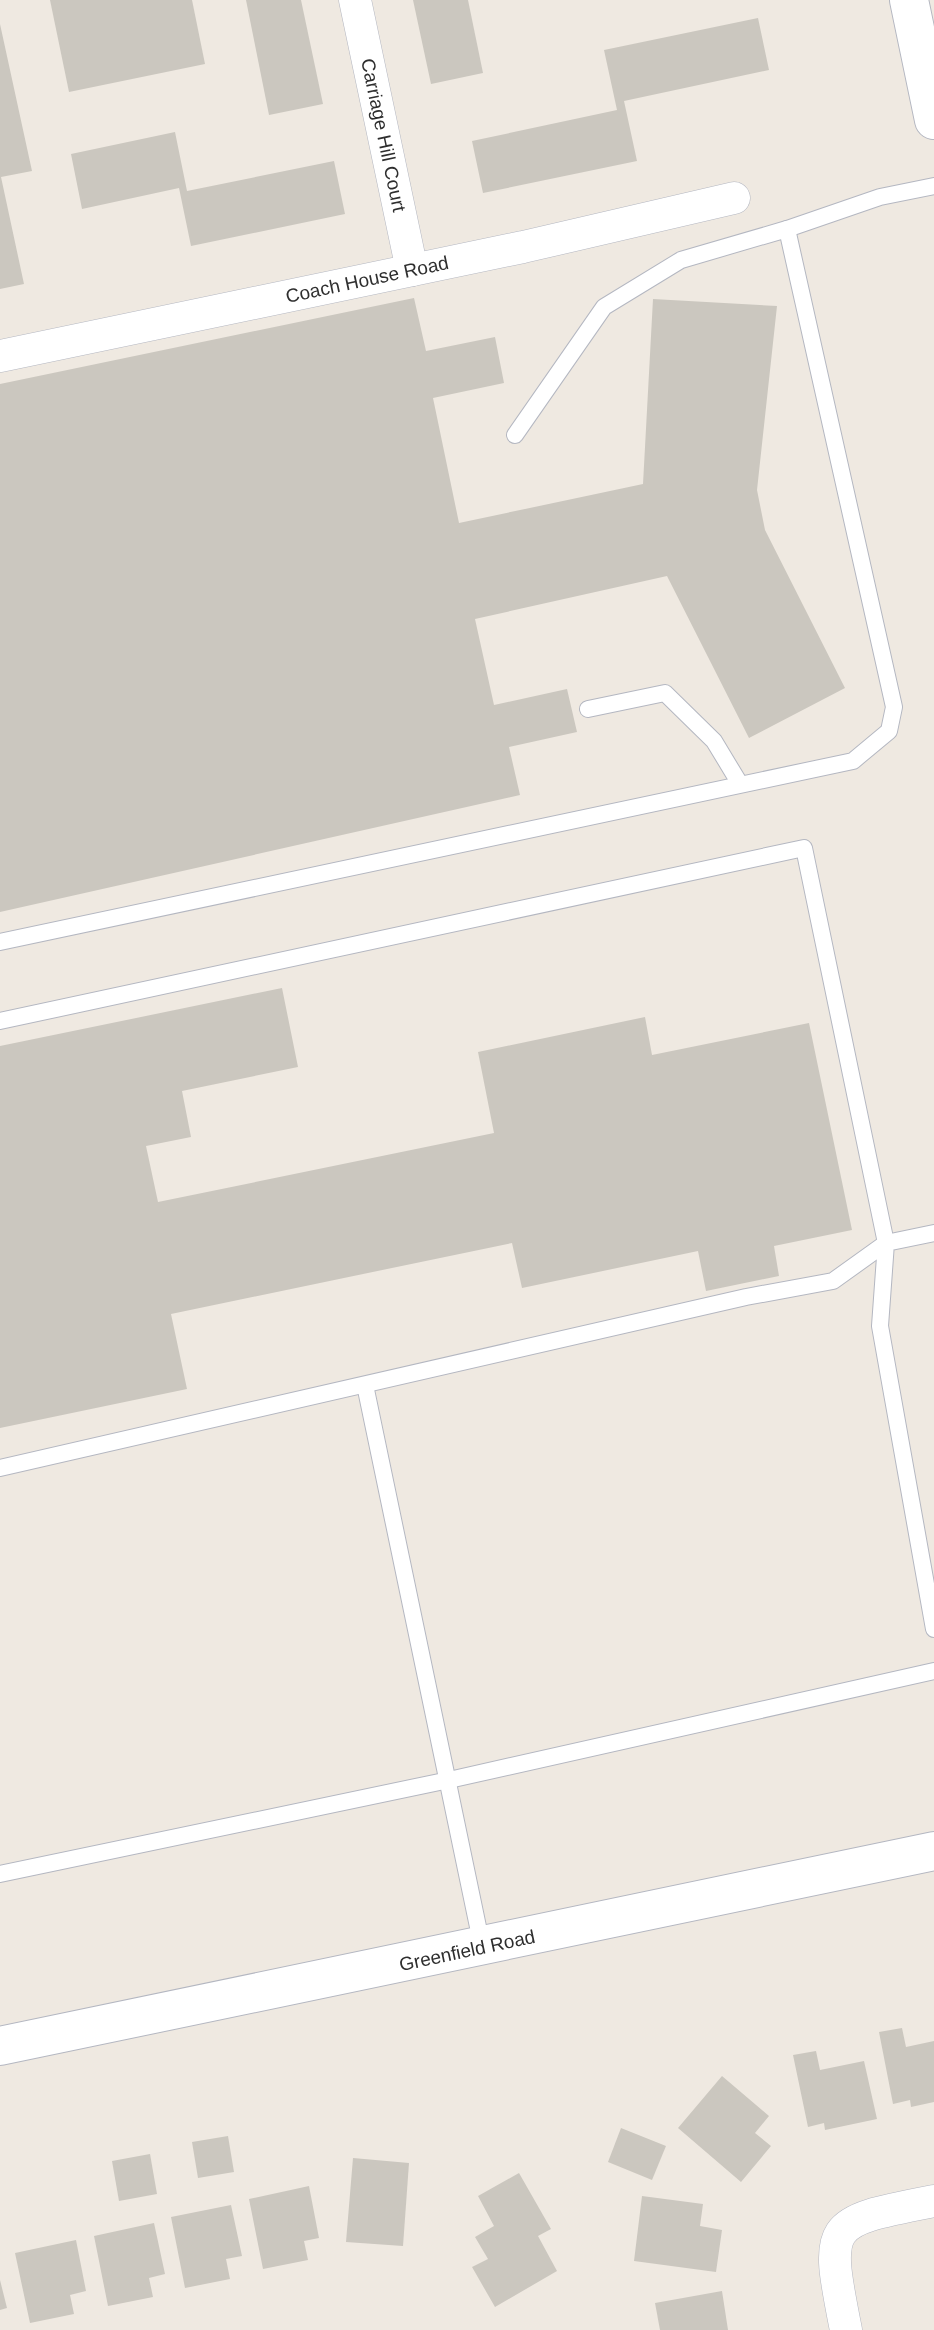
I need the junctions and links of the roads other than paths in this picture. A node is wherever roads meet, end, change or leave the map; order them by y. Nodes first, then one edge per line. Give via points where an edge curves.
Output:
1 (355, 0) edge
2 (909, 0) edge
3 (934, 120) edge
4 (934, 186) edge
5 (734, 198) dead end
6 (787, 229) junction
7 (412, 270) junction
8 (0, 356) edge
9 (515, 435) dead end
10 (588, 709) dead end
11 (740, 784) junction
12 (0, 942) edge
13 (0, 1021) edge
14 (934, 1233) edge
15 (887, 1243) junction
16 (365, 1385) junction
17 (0, 1468) edge
18 (934, 1629) edge
19 (934, 1671) edge
20 (449, 1780) junction
21 (934, 1851) edge
22 (0, 1874) edge
23 (482, 1947) junction
24 (0, 2046) edge
25 (934, 2201) edge
26 (846, 2330) edge

1 - 7 street, Carriage Hill Court
2 - 3 main road
4 - 6 lane via 880,197
5 - 7 street, Coach House Road
6 - 9 lane via 681,260 604,307
6 - 11 lane via 894,707 889,731 853,761
7 - 8 street, Coach House Road
10 - 11 lane via 665,693 714,741
11 - 12 lane
13 - 15 lane via 804,848
14 - 15 lane
15 - 16 lane via 833,1280
15 - 18 lane via 880,1326
16 - 17 lane
16 - 20 lane
19 - 20 lane
20 - 22 lane
20 - 23 lane
21 - 23 main road, Greenfield Road
23 - 24 main road, Greenfield Road
25 - 26 street via 864,2215 848,2224 835,2243 833,2263

